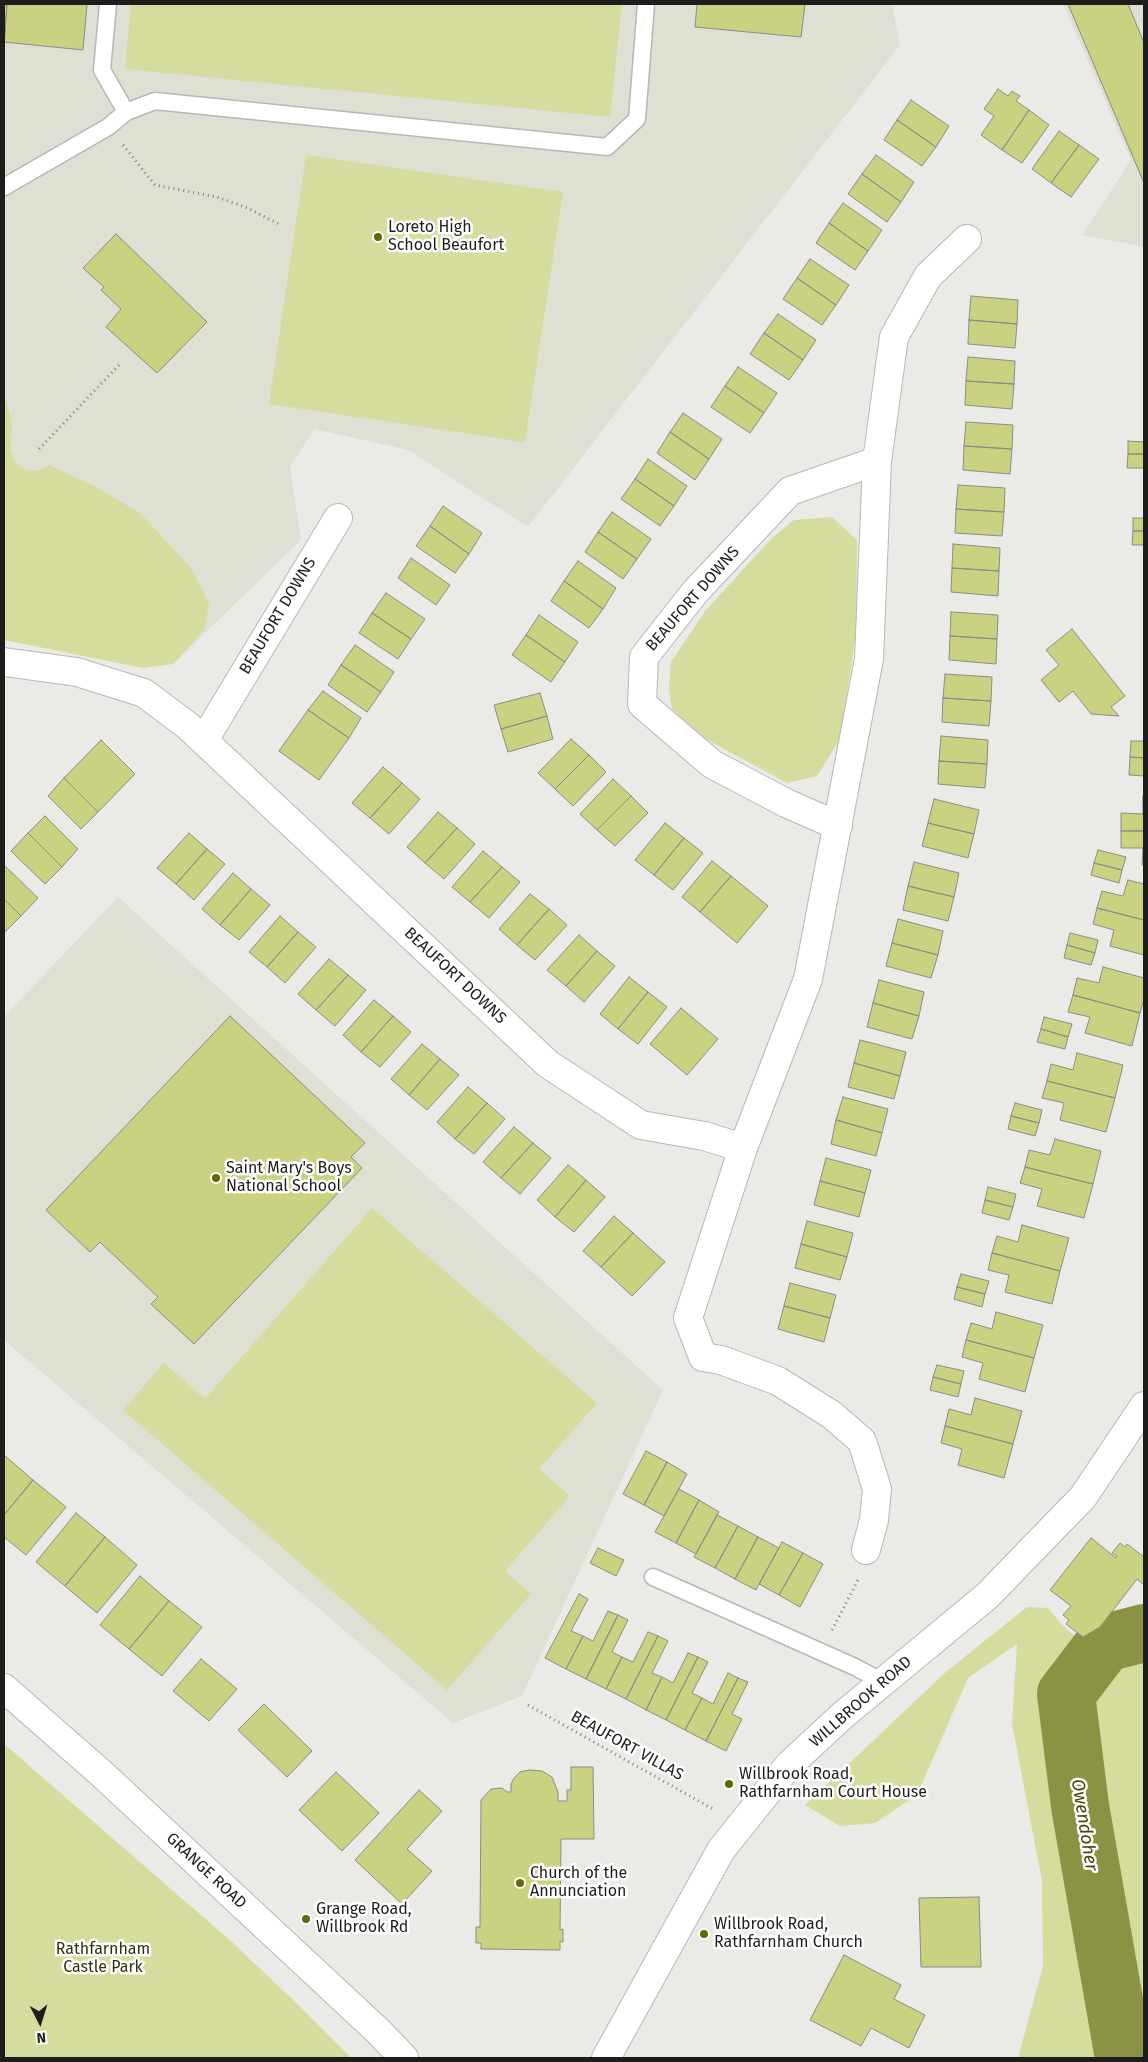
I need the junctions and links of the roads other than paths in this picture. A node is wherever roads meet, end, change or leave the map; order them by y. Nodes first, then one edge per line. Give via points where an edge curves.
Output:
1 (108, 4) edge
2 (646, 4) edge
3 (126, 112) junction
4 (4, 187) edge
5 (967, 239) dead end
6 (877, 462) junction
7 (338, 518) dead end
8 (4, 662) edge
9 (204, 740) junction
10 (838, 826) junction
11 (743, 1148) junction
12 (1142, 1415) edge
13 (864, 1560) road end
14 (653, 1576) dead end
15 (883, 1682) junction
16 (4, 1688) edge
17 (404, 2058) edge
18 (606, 2058) edge

1 - 3 lane via 102,70
2 - 3 lane via 637,119 607,147 155,101
3 - 4 lane via 108,127
5 - 6 street via 928,276 894,337
6 - 10 street via 869,658
6 - 10 street, BEAUFORT DOWNS via 790,491 695,592 644,657 642,704 712,764
7 - 9 street, BEAUFORT DOWNS
8 - 9 street, BEAUFORT DOWNS via 77,672 144,693
9 - 11 street, BEAUFORT DOWNS via 548,1064 641,1125 704,1136
10 - 11 street via 808,979
11 - 13 street via 688,1318 704,1358 720,1360 778,1380 832,1415 862,1441 877,1489 874,1520
12 - 15 street, WILLBROOK ROAD via 1083,1497 987,1596
14 - 15 lane
15 - 18 street, WILLBROOK ROAD via 789,1765 721,1850
16 - 17 street, GRANGE ROAD via 102,1774 378,2030

